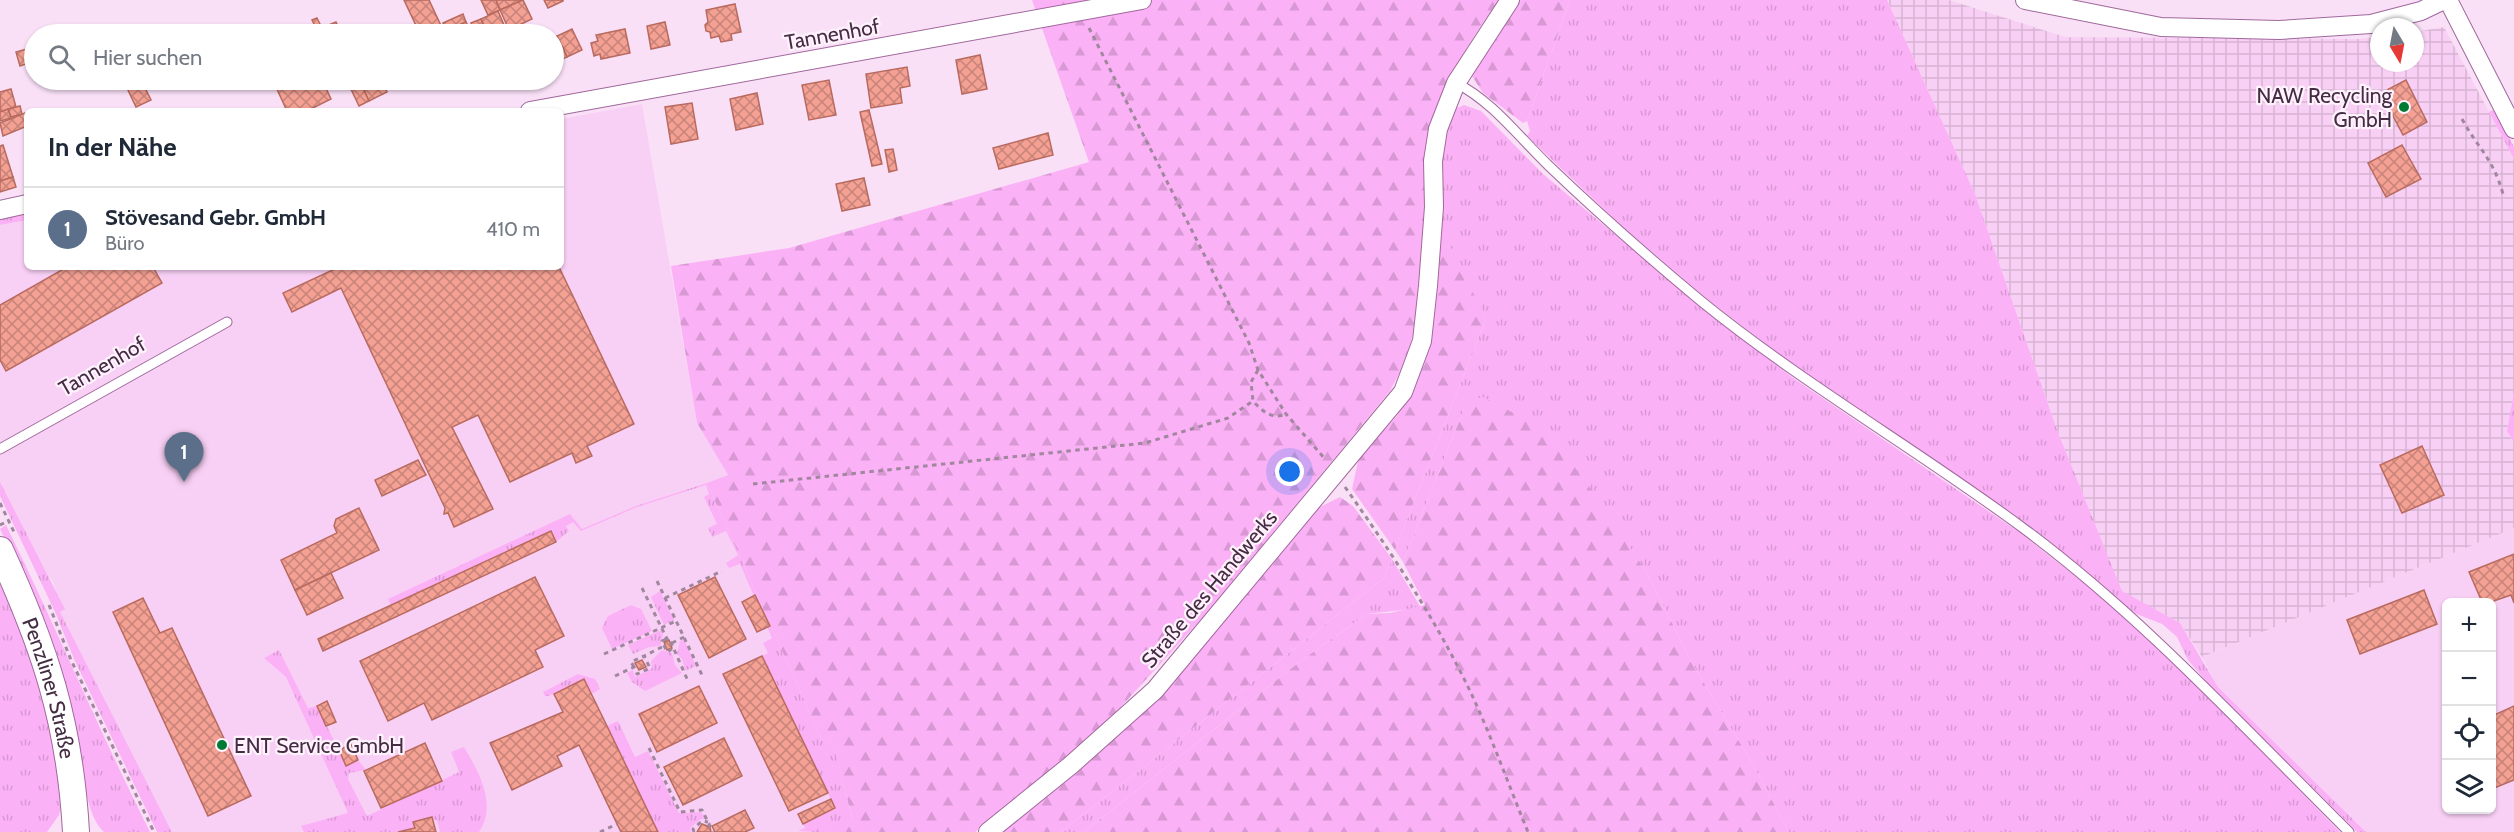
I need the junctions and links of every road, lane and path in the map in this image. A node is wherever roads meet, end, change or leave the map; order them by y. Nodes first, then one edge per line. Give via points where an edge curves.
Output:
1 (1142, 0) edge
2 (1510, 0) edge
3 (2025, 0) edge
4 (2446, 0) edge
5 (1083, 12) junction
6 (1456, 83) junction
7 (547, 108) edge
8 (2462, 119) dead end
9 (2514, 129) edge
10 (2503, 194) dead end
11 (24, 205) edge
12 (0, 210) edge
13 (227, 322) dead end
14 (1258, 370) junction
15 (1253, 401) junction
16 (1286, 414) junction
17 (0, 449) edge
18 (1335, 473) junction
19 (753, 484) dead end
20 (0, 503) edge
21 (8, 520) junction
22 (0, 525) edge
23 (9, 546) edge
24 (722, 571) dead end
25 (657, 581) dead end
26 (642, 588) dead end
27 (665, 598) junction
28 (48, 603) dead end
29 (676, 621) junction
30 (662, 627) junction
31 (684, 637) junction
32 (667, 639) junction
33 (672, 643) junction
34 (664, 646) junction
35 (672, 649) junction
36 (604, 654) dead end
37 (644, 656) junction
38 (634, 667) junction
39 (702, 675) dead end
40 (615, 676) dead end
41 (688, 681) dead end
42 (649, 748) dead end
43 (708, 822) junction
44 (617, 824) dead end
45 (76, 832) edge
46 (154, 832) edge
47 (600, 832) edge
48 (694, 832) edge
49 (713, 832) edge
50 (988, 832) edge
51 (1528, 832) edge
52 (2349, 832) edge

1 - 5 street, Tannenhof
2 - 6 street, Straße des Handwerks
3 - 4 street via 2161,27 2279,30 2371,24
4 - 9 street
5 - 7 street, Tannenhof
5 - 14 path via 1096,46 1249,343
6 - 18 street, Straße des Handwerks via 1438,129 1433,161 1434,207 1422,341 1403,392
6 - 52 lane via 1487,104 1586,202 1704,303 1800,376 2023,528 2105,594 2201,683
8 - 10 path via 2497,171
11 - 12 street
13 - 17 lane, Tannenhof
14 - 15 path via 1251,382
14 - 16 path
15 - 16 path via 1270,415
15 - 19 path via 1228,418 1145,443
16 - 18 path
18 - 50 street, Straße des Handwerks via 1155,690
18 - 51 path via 1393,555 1448,648 1472,695
20 - 21 path
21 - 22 path
21 - 23 path
23 - 45 main road, Penzliner Straße via 57,697
24 - 27 path
25 - 27 path
26 - 30 path
27 - 29 path
28 - 46 path via 71,660
29 - 30 path
29 - 31 path
30 - 32 path
30 - 36 path
31 - 33 path
31 - 39 path
32 - 33 path
32 - 34 path via 662,641
33 - 35 path
34 - 35 path via 667,651
34 - 37 path
35 - 41 path
37 - 38 path via 631,662
37 - 38 path via 650,668 637,674
38 - 40 path
42 - 43 path via 680,812 702,810
43 - 48 path via 702,821 693,828
43 - 49 path
44 - 47 path

